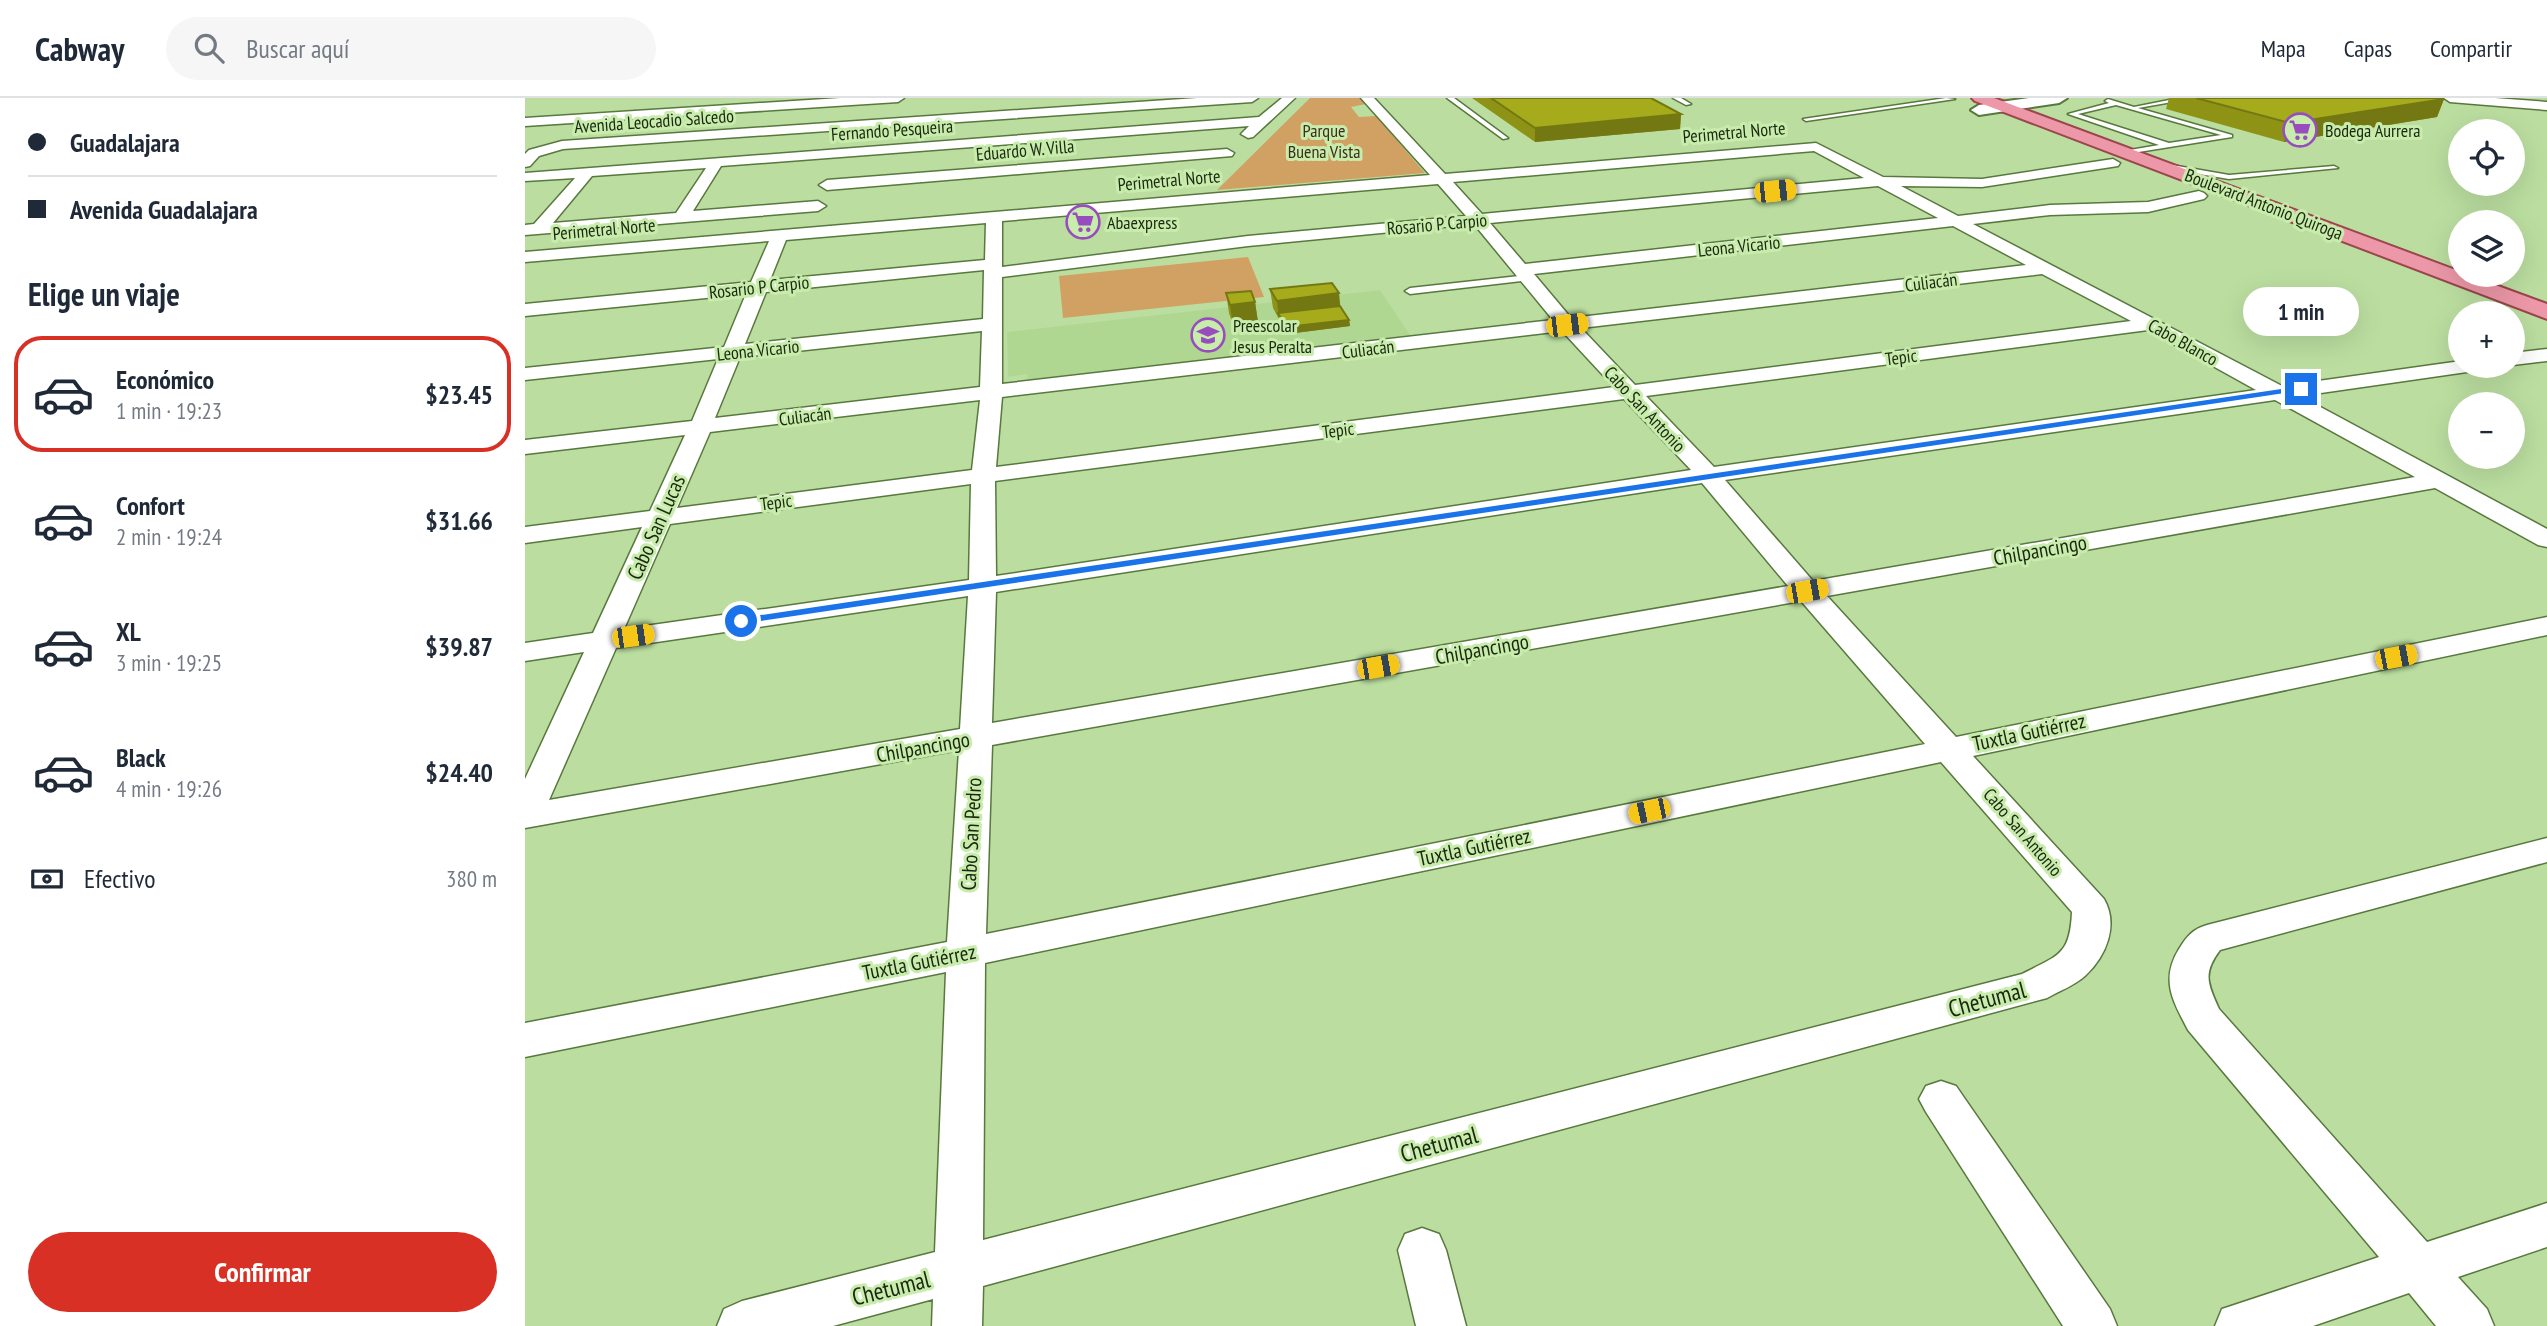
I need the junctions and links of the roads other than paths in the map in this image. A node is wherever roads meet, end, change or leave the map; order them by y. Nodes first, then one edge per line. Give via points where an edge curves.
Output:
1 (898, 98) edge
2 (1004, 98) edge
3 (1252, 98) edge
4 (1289, 98) edge
5 (1367, 98) edge
6 (1450, 98) edge
7 (1676, 98) edge
8 (2059, 98) edge
9 (2098, 98) edge
10 (2192, 98) edge
11 (2450, 98) edge
12 (2495, 98) edge
13 (1979, 102) edge
14 (2117, 103) junction
15 (2547, 103) edge
16 (1688, 104) dead end
17 (585, 105) dead end
18 (2131, 107) junction
19 (1001, 114) junction
20 (1806, 118) dead end
21 (569, 119) junction
22 (1262, 121) junction
23 (525, 122) edge
24 (1505, 138) dead end
25 (1002, 141) junction
26 (2170, 146) junction
27 (525, 147) edge
28 (1817, 147) joint
29 (837, 153) junction
30 (1227, 153) junction
31 (2120, 158) junction
32 (2190, 160) dead end
33 (717, 162) junction
34 (525, 163) edge
35 (1214, 167) dead end
36 (2334, 168) dead end
37 (588, 172) junction
38 (2055, 174) junction
39 (525, 177) edge
40 (1439, 177) junction
41 (2239, 177) junction
42 (1201, 181) dead end
43 (1882, 181) junction
44 (2079, 182) dead end
45 (2224, 182) junction
46 (827, 185) junction
47 (2102, 190) dead end
48 (2199, 196) junction
49 (1182, 200) junction
50 (2148, 207) junction
51 (994, 216) junction
52 (681, 217) junction
53 (1479, 220) junction
54 (1957, 222) junction
55 (532, 229) edge
56 (780, 235) junction
57 (525, 257) edge
58 (2044, 268) junction
59 (993, 269) junction
60 (1524, 274) junction
61 (756, 288) junction
62 (1410, 291) dead end
63 (2470, 301) edge
64 (525, 310) edge
65 (2547, 316) edge
66 (2525, 317) edge
67 (991, 324) junction
68 (2151, 324) junction
69 (1567, 325) junction
70 (732, 353) junction
71 (2547, 355) edge
72 (2525, 358) edge
73 (2448, 369) edge
74 (525, 374) edge
75 (1629, 393) junction
76 (2273, 393) junction
77 (991, 394) junction
78 (700, 428) junction
79 (525, 447) edge
80 (983, 475) junction
81 (1709, 475) junction
82 (2438, 481) junction
83 (660, 517) junction
84 (525, 536) edge
85 (2547, 539) edge
86 (983, 586) junction
87 (1807, 591) junction
88 (2547, 626) edge
89 (606, 640) junction
90 (525, 652) edge
91 (976, 738) junction
92 (1950, 748) junction
93 (525, 816) edge
94 (2547, 850) edge
95 (2091, 909) joint
96 (966, 953) junction
97 (525, 1040) edge
98 (1941, 1099) dead end
99 (2547, 1225) edge
100 (1422, 1250) dead end
101 (2416, 1268) junction
102 (958, 1271) junction
103 (741, 1326) edge
104 (957, 1326) edge
105 (1441, 1326) edge
106 (2092, 1326) edge
107 (2241, 1326) edge
108 (2469, 1326) edge

1 - 21 street
2 - 19 street
3 - 19 street, Avenida Leocadio Salcedo
4 - 22 street
5 - 40 street, Cabo San Antonio
6 - 24 lane
7 - 16 lane
8 - 13 street
9 - 14 lane
10 - 18 lane
11 - 15 street
12 - 15 street
13 - 20 lane
13 - 31 main road, Boulevard Antonio Quiroga
13 - 31 main road, Boulevard Antonio Quiroga
14 - 18 lane
14 - 26 lane via 2071,114
17 - 21 street
18 - 26 lane via 2230,136
19 - 25 street
19 - 34 street, Avenida Leocadio Salcedo via 562,145 534,153
21 - 23 street
21 - 27 street via 539,144
22 - 25 street, Fernando Pesqueira
22 - 30 street
25 - 29 street, Fernando Pesqueira
26 - 31 lane
28 - 40 street, Perimetral Norte
28 - 43 street, Cabo Blanco
29 - 33 street, Fernando Pesqueira
29 - 46 street
30 - 35 street
30 - 46 street, Eduardo W. Villa
31 - 38 street, Rosario P Carpio
31 - 45 main road, Boulevard Antonio Quiroga
31 - 48 main road, Boulevard Antonio Quiroga
32 - 41 lane
33 - 37 street, Fernando Pesqueira
33 - 52 street
36 - 41 lane
37 - 39 street, Fernando Pesqueira
37 - 55 street
38 - 43 street, Rosario P Carpio via 1982,183
38 - 44 street
40 - 49 street, Perimetral Norte
40 - 53 street, Cabo San Antonio
41 - 45 lane
42 - 49 street
43 - 53 street, Rosario P Carpio
43 - 54 street, Cabo Blanco
45 - 65 main road, Boulevard Antonio Quiroga
46 - 52 street via 815,212
47 - 50 street
48 - 50 street, Leona Vicario
48 - 63 main road, Boulevard Antonio Quiroga
49 - 51 street, Perimetral Norte
50 - 54 street, Leona Vicario via 2050,210
51 - 56 street, Perimetral Norte
51 - 59 street, Cabo San Pedro
52 - 55 street
53 - 59 street, Rosario P Carpio
53 - 60 street, Cabo San Antonio
54 - 58 street, Cabo Blanco
54 - 60 street, Leona Vicario
56 - 57 street, Perimetral Norte
56 - 61 street, Cabo San Lucas
58 - 68 street, Cabo Blanco
58 - 69 street, Culiacán
59 - 61 street, Rosario P Carpio
59 - 67 street, Cabo San Pedro
60 - 62 lane
60 - 69 street, Cabo San Antonio
61 - 64 street, Rosario P Carpio
61 - 70 street, Cabo San Lucas
65 - 66 main road, Boulevard Antonio Quiroga
67 - 70 street, Leona Vicario
67 - 77 street, Cabo San Pedro
68 - 75 street, Tepic
68 - 76 street, Cabo Blanco
69 - 75 street, Cabo San Antonio
69 - 77 street, Culiacán
70 - 74 street, Leona Vicario
70 - 78 street, Cabo San Lucas
71 - 72 street
73 - 76 street
75 - 80 street, Tepic
75 - 81 street, Cabo San Antonio
76 - 81 street
76 - 82 street, Cabo Blanco
77 - 78 street, Culiacán
77 - 80 street, Cabo San Pedro
78 - 79 street, Culiacán
78 - 83 street, Cabo San Lucas
80 - 83 street, Tepic
80 - 86 street, Cabo San Pedro
81 - 86 street
81 - 87 street, Cabo San Antonio
82 - 85 street, Cabo Blanco
82 - 87 street, Chilpancingo
83 - 84 street, Tepic
83 - 89 street, Cabo San Lucas
86 - 89 street
86 - 91 street, Cabo San Pedro
87 - 91 street, Chilpancingo
87 - 92 street, Cabo San Antonio
88 - 92 street, Tuxtla Gutiérrez
89 - 90 street
89 - 93 street, Cabo San Lucas
91 - 93 street, Chilpancingo
91 - 96 street, Cabo San Pedro
92 - 95 street, Cabo San Antonio
92 - 96 street, Tuxtla Gutiérrez
94 - 101 street via 2207,939 2191,958 2185,979 2203,1019
95 - 102 street, Chetumal via 2090,942 2071,966 2033,988
96 - 97 street, Tuxtla Gutiérrez
96 - 102 street, Cabo San Pedro
98 - 106 street
99 - 101 street
100 - 105 street
101 - 107 street
101 - 108 street
102 - 103 street, Chetumal
102 - 104 street, Cabo San Pedro

